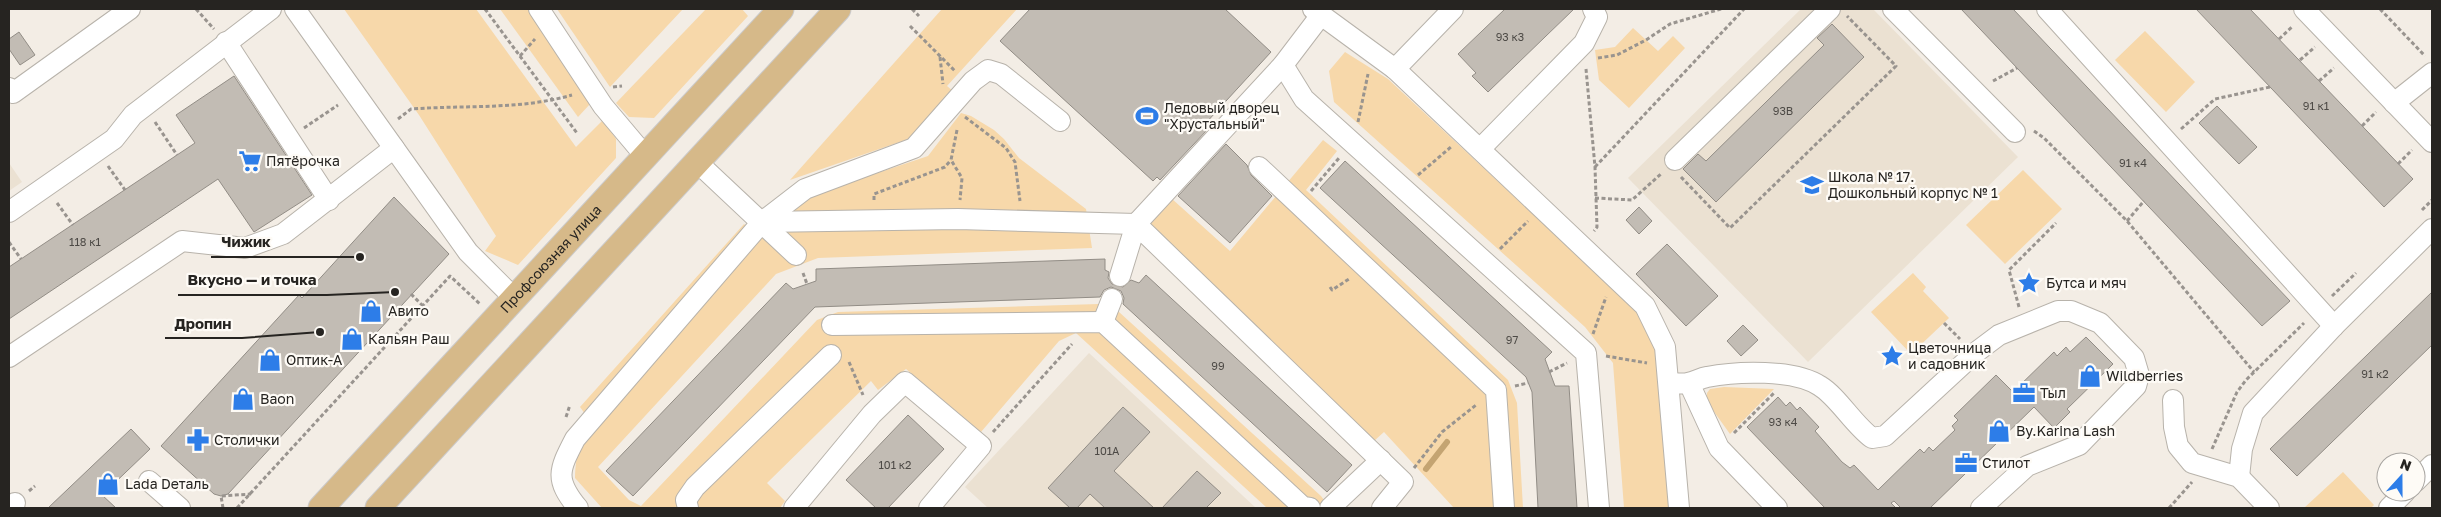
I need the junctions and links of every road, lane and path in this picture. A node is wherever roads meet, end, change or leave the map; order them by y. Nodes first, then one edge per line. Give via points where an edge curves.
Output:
1 (130, 9) edge
2 (196, 9) edge
3 (271, 9) edge
4 (295, 9) edge
5 (485, 9) edge
6 (539, 9) edge
7 (781, 9) edge
8 (838, 9) edge
9 (912, 9) edge
10 (1453, 9) edge
11 (1594, 9) edge
12 (1721, 9) edge
13 (1744, 9) edge
14 (1893, 9) edge
15 (2047, 9) edge
16 (2304, 9) edge
17 (2380, 9) edge
18 (1317, 12) edge
19 (1838, 12) edge
20 (919, 16) dead end
21 (910, 26) dead end
22 (226, 42) junction
23 (1585, 52) junction
24 (940, 58) junction
25 (1283, 65) junction
26 (2429, 65) edge
27 (2016, 68) dead end
28 (1395, 69) junction
29 (1369, 72) dead end
30 (958, 74) dead end
31 (622, 86) dead end
32 (2270, 87) dead end
33 (9, 88) edge
34 (592, 89) junction
35 (1975, 91) junction
36 (356, 94) junction
37 (552, 101) junction
38 (2394, 103) junction
39 (144, 106) junction
40 (957, 109) junction
41 (1060, 121) dead end
42 (382, 132) junction
43 (2015, 132) joint
44 (577, 133) dead end
45 (289, 138) junction
46 (1353, 142) junction
47 (2167, 142) junction
48 (2432, 142) edge
49 (1452, 146) dead end
50 (394, 148) junction
51 (1480, 149) junction
52 (97, 151) junction
53 (177, 155) dead end
54 (646, 157) junction
55 (951, 160) junction
56 (697, 162) junction
57 (1672, 163) junction
58 (1595, 167) junction
59 (1259, 168) dead end
60 (45, 187) junction
61 (1404, 187) junction
62 (125, 190) dead end
63 (1595, 198) junction
64 (329, 200) junction
65 (2144, 202) dead end
66 (1299, 204) junction
67 (9, 212) edge
68 (1531, 218) dead end
69 (958, 219) junction
70 (874, 220) junction
71 (1023, 221) junction
72 (762, 222) junction
73 (2127, 222) junction
74 (1136, 224) junction
75 (2056, 224) dead end
76 (73, 225) dead end
77 (2432, 230) edge
78 (9, 242) edge
79 (1583, 246) junction
80 (796, 254) dead end
81 (21, 259) dead end
82 (1488, 264) junction
83 (1120, 276) dead end
84 (1347, 282) dead end
85 (1330, 287) dead end
86 (411, 294) dead end
87 (513, 297) junction
88 (1112, 299) dead end
89 (423, 306) junction
90 (483, 306) dead end
91 (1104, 322) junction
92 (832, 325) dead end
93 (2024, 325) junction
94 (2334, 326) junction
95 (1070, 345) dead end
96 (1586, 353) junction
97 (9, 357) edge
98 (839, 358) joint
99 (2254, 372) dead end
100 (1791, 376) junction
101 (1675, 378) junction
102 (1496, 390) junction
103 (2173, 400) dead end
104 (872, 414) junction
105 (981, 446) junction
106 (1720, 448) junction
107 (1381, 460) junction
108 (2240, 477) junction
109 (149, 481) dead end
110 (1403, 482) junction
111 (251, 494) junction
112 (180, 508) edge
113 (223, 508) edge
114 (237, 508) edge
115 (321, 508) edge
116 (378, 508) edge
117 (578, 508) edge
118 (688, 508) edge
119 (794, 508) edge
120 (929, 508) edge
121 (1310, 508) edge
122 (1330, 508) edge
123 (1382, 508) edge
124 (1504, 508) edge
125 (1599, 508) edge
126 (1679, 508) edge
127 (1776, 508) edge
128 (1981, 508) edge
129 (2269, 508) edge

1 - 33 lane via 36,78 12,93
2 - 22 path
3 - 22 lane
4 - 36 lane
5 - 37 path
6 - 34 lane
7 - 54 main road, Профсоюзная улица
8 - 56 main road
9 - 20 path
10 - 28 lane
11 - 23 lane via 1597,17
12 - 23 path via 1670,24 1617,56
13 - 58 path
14 - 35 lane
15 - 47 lane
16 - 38 lane
17 - 26 path
18 - 25 lane
18 - 28 lane
19 - 57 lane
19 - 57 path via 1896,66 1730,228
21 - 24 path
22 - 39 lane
22 - 45 lane
23 - 51 lane
23 - 58 path
24 - 30 path
24 - 40 path via 943,86
25 - 46 lane via 1304,99
25 - 74 lane
26 - 38 lane
27 - 35 path
28 - 51 lane
29 - 46 path
31 - 34 path
32 - 47 path via 2216,99
34 - 37 path
34 - 54 lane
35 - 43 lane
36 - 42 lane
36 - 45 path
37 - 42 path via 411,109
37 - 44 path
38 - 48 lane
39 - 52 lane via 114,139
39 - 53 path
40 - 41 lane via 973,81 988,70 1001,74
40 - 55 path
40 - 71 path via 1006,148 1015,162
40 - 72 lane via 914,148 805,189
42 - 50 lane
43 - 73 path via 2029,127 2044,138
45 - 64 lane
46 - 61 lane
46 - 66 path
47 - 94 lane
49 - 61 path
50 - 64 lane
50 - 87 lane via 468,252
51 - 79 lane
52 - 60 lane
52 - 62 path
54 - 87 main road, Профсоюзная улица
55 - 69 path via 962,178
55 - 70 path via 945,167 874,194
56 - 72 lane
56 - 116 main road
57 - 63 path via 1632,200
58 - 63 path
59 - 66 lane
60 - 67 lane
60 - 76 path
61 - 82 lane
63 - 79 path via 1597,227
64 - 97 lane via 283,234 245,248 182,240
65 - 73 path
66 - 102 lane
68 - 82 path via 1507,240
69 - 70 lane
69 - 71 lane
70 - 72 lane
71 - 74 lane
72 - 80 lane
72 - 117 lane via 574,438 560,475 565,492
73 - 99 path
74 - 83 lane
74 - 107 lane
75 - 93 path via 2009,270
77 - 94 lane
78 - 81 path
79 - 101 lane via 1645,306
82 - 96 lane
84 - 85 path via 1332,290
86 - 89 path
87 - 115 main road, Профсоюзная улица
88 - 91 lane
89 - 90 path via 450,276
89 - 111 path
91 - 92 lane
91 - 121 lane via 1303,506
93 - 100 lane via 1999,335 1975,353 1886,436 1872,438 1821,387
93 - 128 lane via 2058,311 2084,314 2100,323 2134,358 2139,375 2136,386 2079,445 2026,466
94 - 108 lane via 2253,413 2242,449
95 - 105 path
96 - 101 path
96 - 125 lane
98 - 104 path
98 - 118 lane via 695,487 686,500
100 - 101 lane via 1770,373
100 - 106 path
101 - 106 lane
101 - 126 lane
102 - 110 path via 1442,432
102 - 124 lane
103 - 108 lane via 2178,446 2192,463
104 - 105 lane via 905,382
104 - 119 lane
105 - 120 lane
106 - 127 lane
107 - 110 lane
107 - 122 lane
108 - 129 lane
109 - 112 lane
110 - 123 lane
111 - 113 path via 221,496
111 - 114 path

